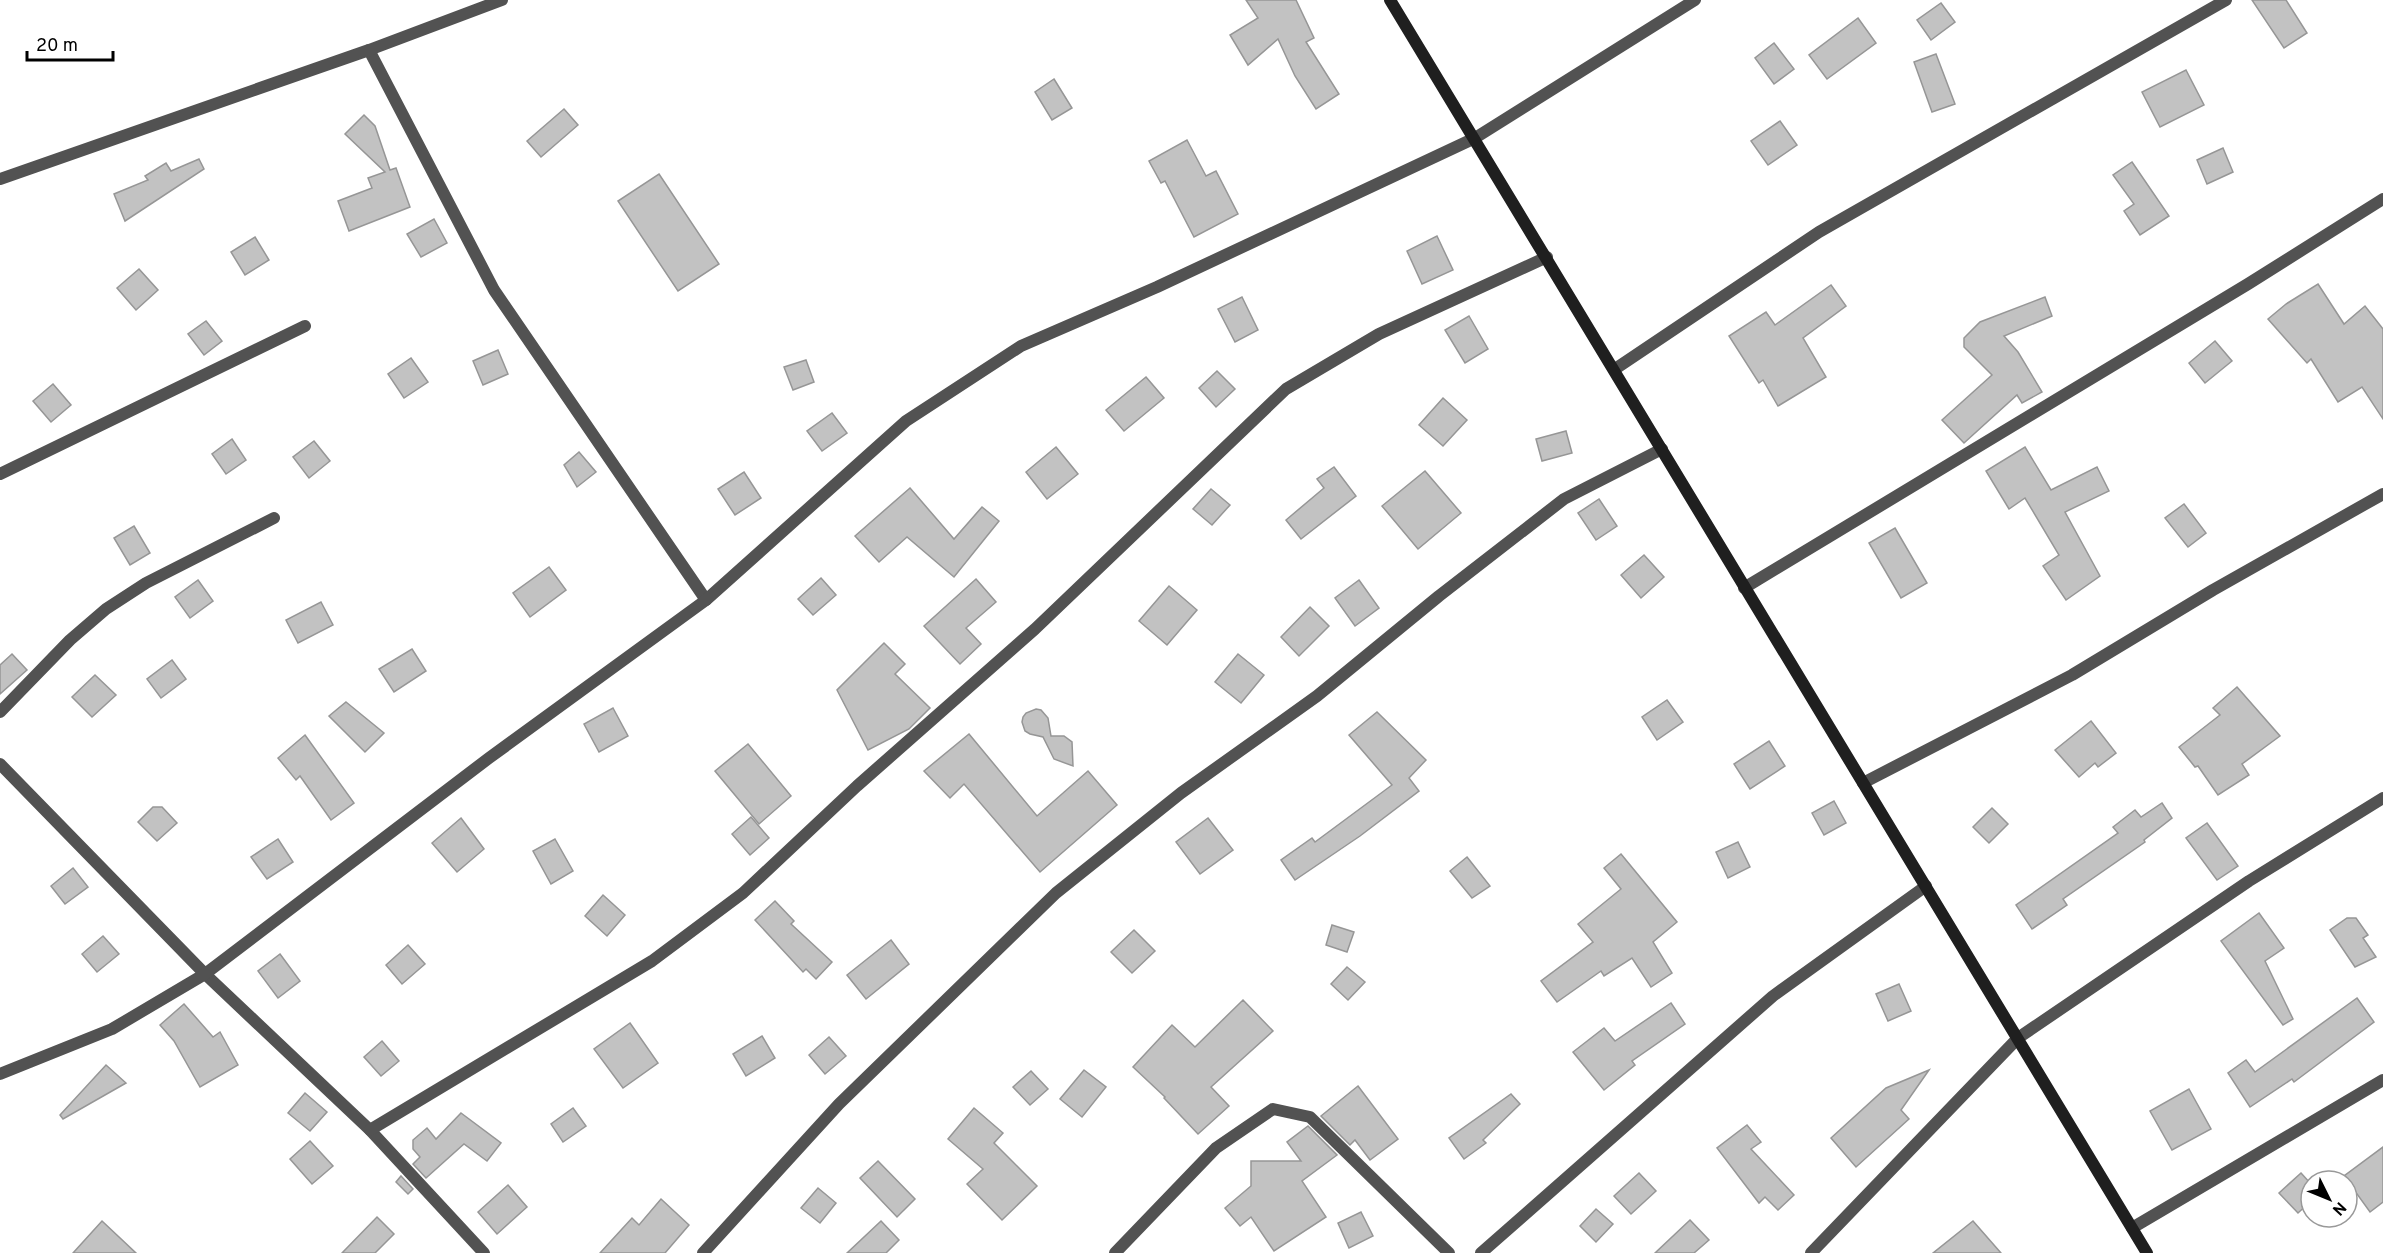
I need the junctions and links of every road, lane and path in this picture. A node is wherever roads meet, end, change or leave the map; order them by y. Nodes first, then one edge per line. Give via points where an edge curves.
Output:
1 (502, 0) edge
2 (1390, 0) edge
3 (1695, 0) edge
4 (2226, 0) edge
5 (369, 50) junction
6 (1475, 138) junction
7 (0, 179) edge
8 (2383, 199) edge
9 (1547, 257) junction
10 (305, 326) dead end
11 (1615, 369) junction
12 (1662, 449) junction
13 (0, 474) edge
14 (2383, 494) edge
15 (274, 518) dead end
16 (1744, 588) junction
17 (706, 600) junction
18 (0, 711) edge
19 (0, 764) edge
20 (1863, 783) junction
21 (2383, 798) edge
22 (1926, 886) junction
23 (205, 974) junction
24 (2018, 1038) junction
25 (0, 1074) edge
26 (2383, 1080) edge
27 (370, 1130) junction
28 (2132, 1228) junction
29 (484, 1253) edge
30 (703, 1253) edge
31 (1114, 1253) edge
32 (1449, 1253) edge
33 (1481, 1253) edge
34 (1811, 1253) edge
35 (2147, 1253) edge

1 - 5 street
2 - 6 street
3 - 6 street
4 - 11 street via 1819,232
5 - 7 street
5 - 17 street via 494,290
6 - 9 street
6 - 17 street via 1021,346 906,421
8 - 16 street
9 - 11 street
9 - 27 street via 1379,334 1286,389 1035,629 743,893 652,961
10 - 13 street
11 - 12 street
12 - 16 street
12 - 30 street via 1564,499 1317,696 1181,793 1056,893 839,1104
14 - 20 street via 2072,675
15 - 18 street via 146,583 106,609
16 - 20 street
17 - 23 street via 489,758
19 - 23 street
20 - 22 street
21 - 24 street via 2249,881
22 - 24 street
22 - 33 street via 1773,996
23 - 25 street via 112,1029
23 - 27 street
24 - 28 street
24 - 34 street
26 - 28 street
27 - 29 street
28 - 35 street
31 - 32 street via 1216,1148 1273,1109 1310,1117

